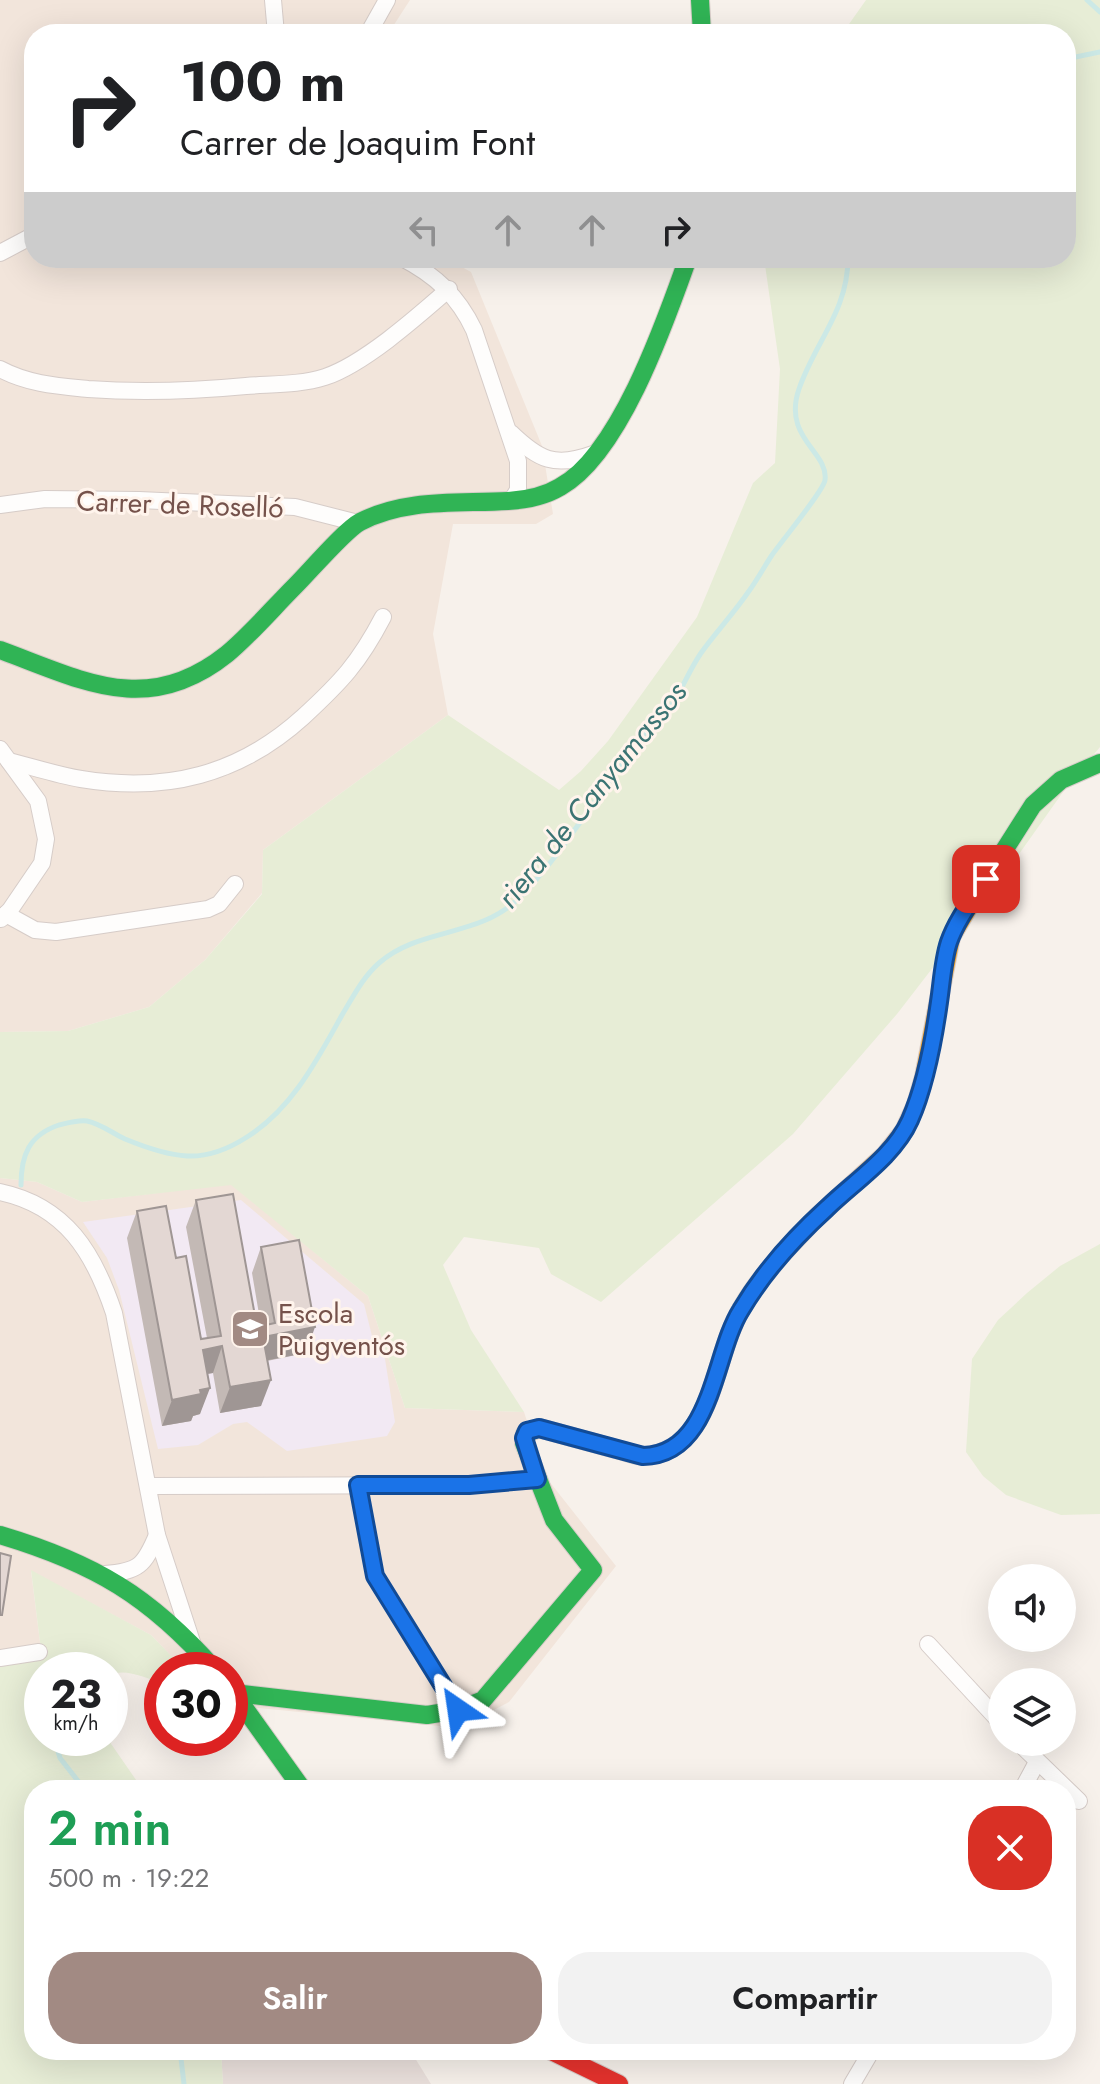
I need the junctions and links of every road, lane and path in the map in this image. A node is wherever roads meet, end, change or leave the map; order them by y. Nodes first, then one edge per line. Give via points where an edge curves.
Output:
1 (273, 0) edge
2 (387, 0) edge
3 (700, 0) edge
4 (275, 24) edge
5 (374, 24) edge
6 (701, 24) edge
7 (24, 240) edge
8 (0, 253) edge
9 (421, 268) edge
10 (684, 268) edge
11 (449, 289) junction
12 (0, 369) edge
13 (507, 429) junction
14 (597, 453) junction
15 (511, 501) junction
16 (0, 505) edge
17 (358, 523) junction
18 (383, 617) dead end
19 (0, 650) edge
20 (5, 755) edge
21 (1100, 763) edge
22 (235, 884) dead end
23 (3, 917) edge
24 (0, 1192) edge
25 (537, 1479) junction
26 (358, 1485) junction
27 (150, 1486) junction
28 (0, 1535) edge
29 (157, 1535) junction
30 (105, 1574) junction
31 (193, 1643) junction
32 (928, 1644) dead end
33 (200, 1652) edge
34 (24, 1654) edge
35 (0, 1658) edge
36 (248, 1693) edge
37 (988, 1709) edge
38 (458, 1710) junction
39 (248, 1713) edge
40 (1031, 1756) edge
41 (1037, 1762) junction
42 (296, 1780) edge
43 (1027, 1780) edge
44 (1056, 1780) edge
45 (1076, 1798) edge
46 (1079, 1801) dead end
47 (570, 2060) edge
48 (866, 2060) edge
49 (619, 2084) edge
50 (852, 2084) edge

1 - 4 street
2 - 5 street
3 - 6 street
7 - 8 street
9 - 11 street
10 - 14 street via 657,344
11 - 12 street via 407,326 354,361 312,380 132,392 50,385
11 - 13 street via 474,330
13 - 14 street via 531,452 552,461 573,462
13 - 15 street via 520,478
14 - 15 street via 561,487
15 - 17 street via 430,502
16 - 17 street, Carrer de Roselló via 45,499 295,507
17 - 19 street via 227,654 185,682 120,690
18 - 20 street via 339,683 284,734 228,767 162,783 116,783 80,779
20 - 23 street via 38,801 46,839 42,863
21 - 25 street via 1061,780 1033,805 955,928 919,1094 906,1129 763,1277 732,1324 712,1389 685,1438 659,1454 643,1456 534,1429 525,1434 524,1443
22 - 23 street via 208,909 56,932
24 - 27 street via 57,1217 94,1263 114,1313
25 - 26 street
25 - 38 street via 554,1520 593,1570 483,1700
26 - 27 street
26 - 38 street via 375,1576
27 - 29 street
28 - 30 street via 39,1545
29 - 30 street via 141,1565
29 - 31 street
30 - 31 street via 168,1618
31 - 33 street
32 - 37 street
34 - 35 street
36 - 38 street via 427,1715
39 - 42 street
40 - 41 street
41 - 43 street
41 - 44 street
45 - 46 street
47 - 49 street
48 - 50 street

